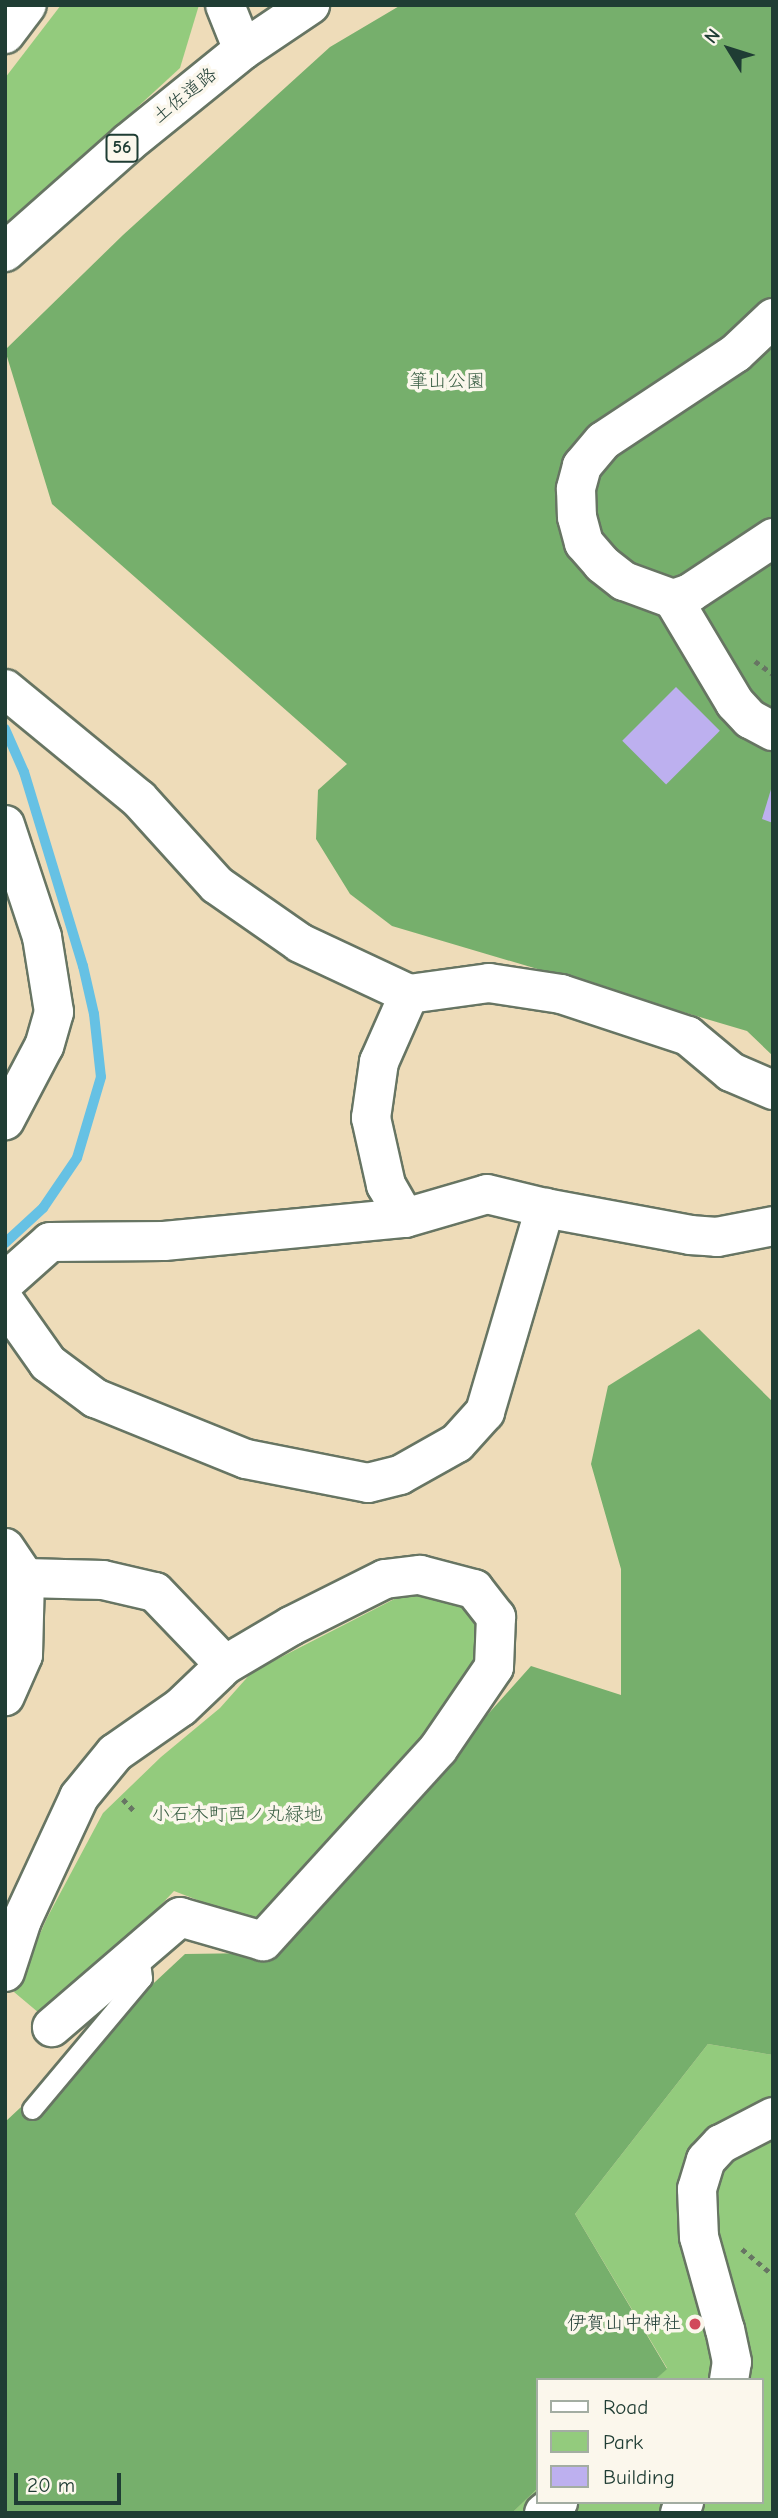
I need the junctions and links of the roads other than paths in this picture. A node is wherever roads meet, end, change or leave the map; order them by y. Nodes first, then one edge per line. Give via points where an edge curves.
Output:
1 (27, 5) edge
2 (225, 5) edge
3 (310, 5) edge
4 (5, 34) edge
5 (243, 50) junction
6 (5, 252) edge
7 (773, 318) edge
8 (773, 538) edge
9 (673, 599) junction
10 (5, 689) edge
11 (773, 732) edge
12 (5, 825) edge
13 (409, 994) junction
14 (773, 1090) edge
15 (5, 1121) edge
16 (545, 1208) junction
17 (405, 1218) junction
18 (773, 1226) edge
19 (5, 1282) edge
20 (5, 1302) edge
21 (15, 1563) edge
22 (225, 1665) junction
23 (5, 1696) edge
24 (139, 1953) junction
25 (5, 1972) edge
26 (52, 2027) dead end
27 (32, 2109) dead end
28 (773, 2117) edge
29 (729, 2378) edge

1 - 4 main road
2 - 5 main road
3 - 5 main road, 土佐道路 / 56
5 - 6 main road, 土佐道路 / 56 via 128,143
7 - 9 main road via 736,353 603,442 582,466 576,489 584,542 624,581
8 - 9 main road via 690,593
9 - 11 main road via 735,703 750,719
10 - 13 main road via 139,799 217,885 300,943
12 - 15 main road via 42,937 54,1012 44,1046
13 - 14 main road via 489,983 561,994 688,1036 731,1073
13 - 17 main road via 379,1062 371,1118 386,1185
16 - 17 main road via 487,1194
16 - 18 main road via 690,1235 717,1237
16 - 20 main road via 485,1412 457,1443 400,1475 368,1483 246,1459 95,1398 48,1363
17 - 19 main road via 164,1241 50,1242
21 - 22 main road via 155,1592
21 - 23 main road via 23,1655
22 - 24 main road via 385,1579 420,1575 474,1589 496,1617 494,1667 438,1749 263,1941 180,1917
22 - 25 main road via 181,1707 115,1753 79,1797 22,1920
24 - 26 main road
24 - 27 lane via 142,1978
28 - 29 main road via 721,2144 706,2160 697,2189 699,2237 732,2362

